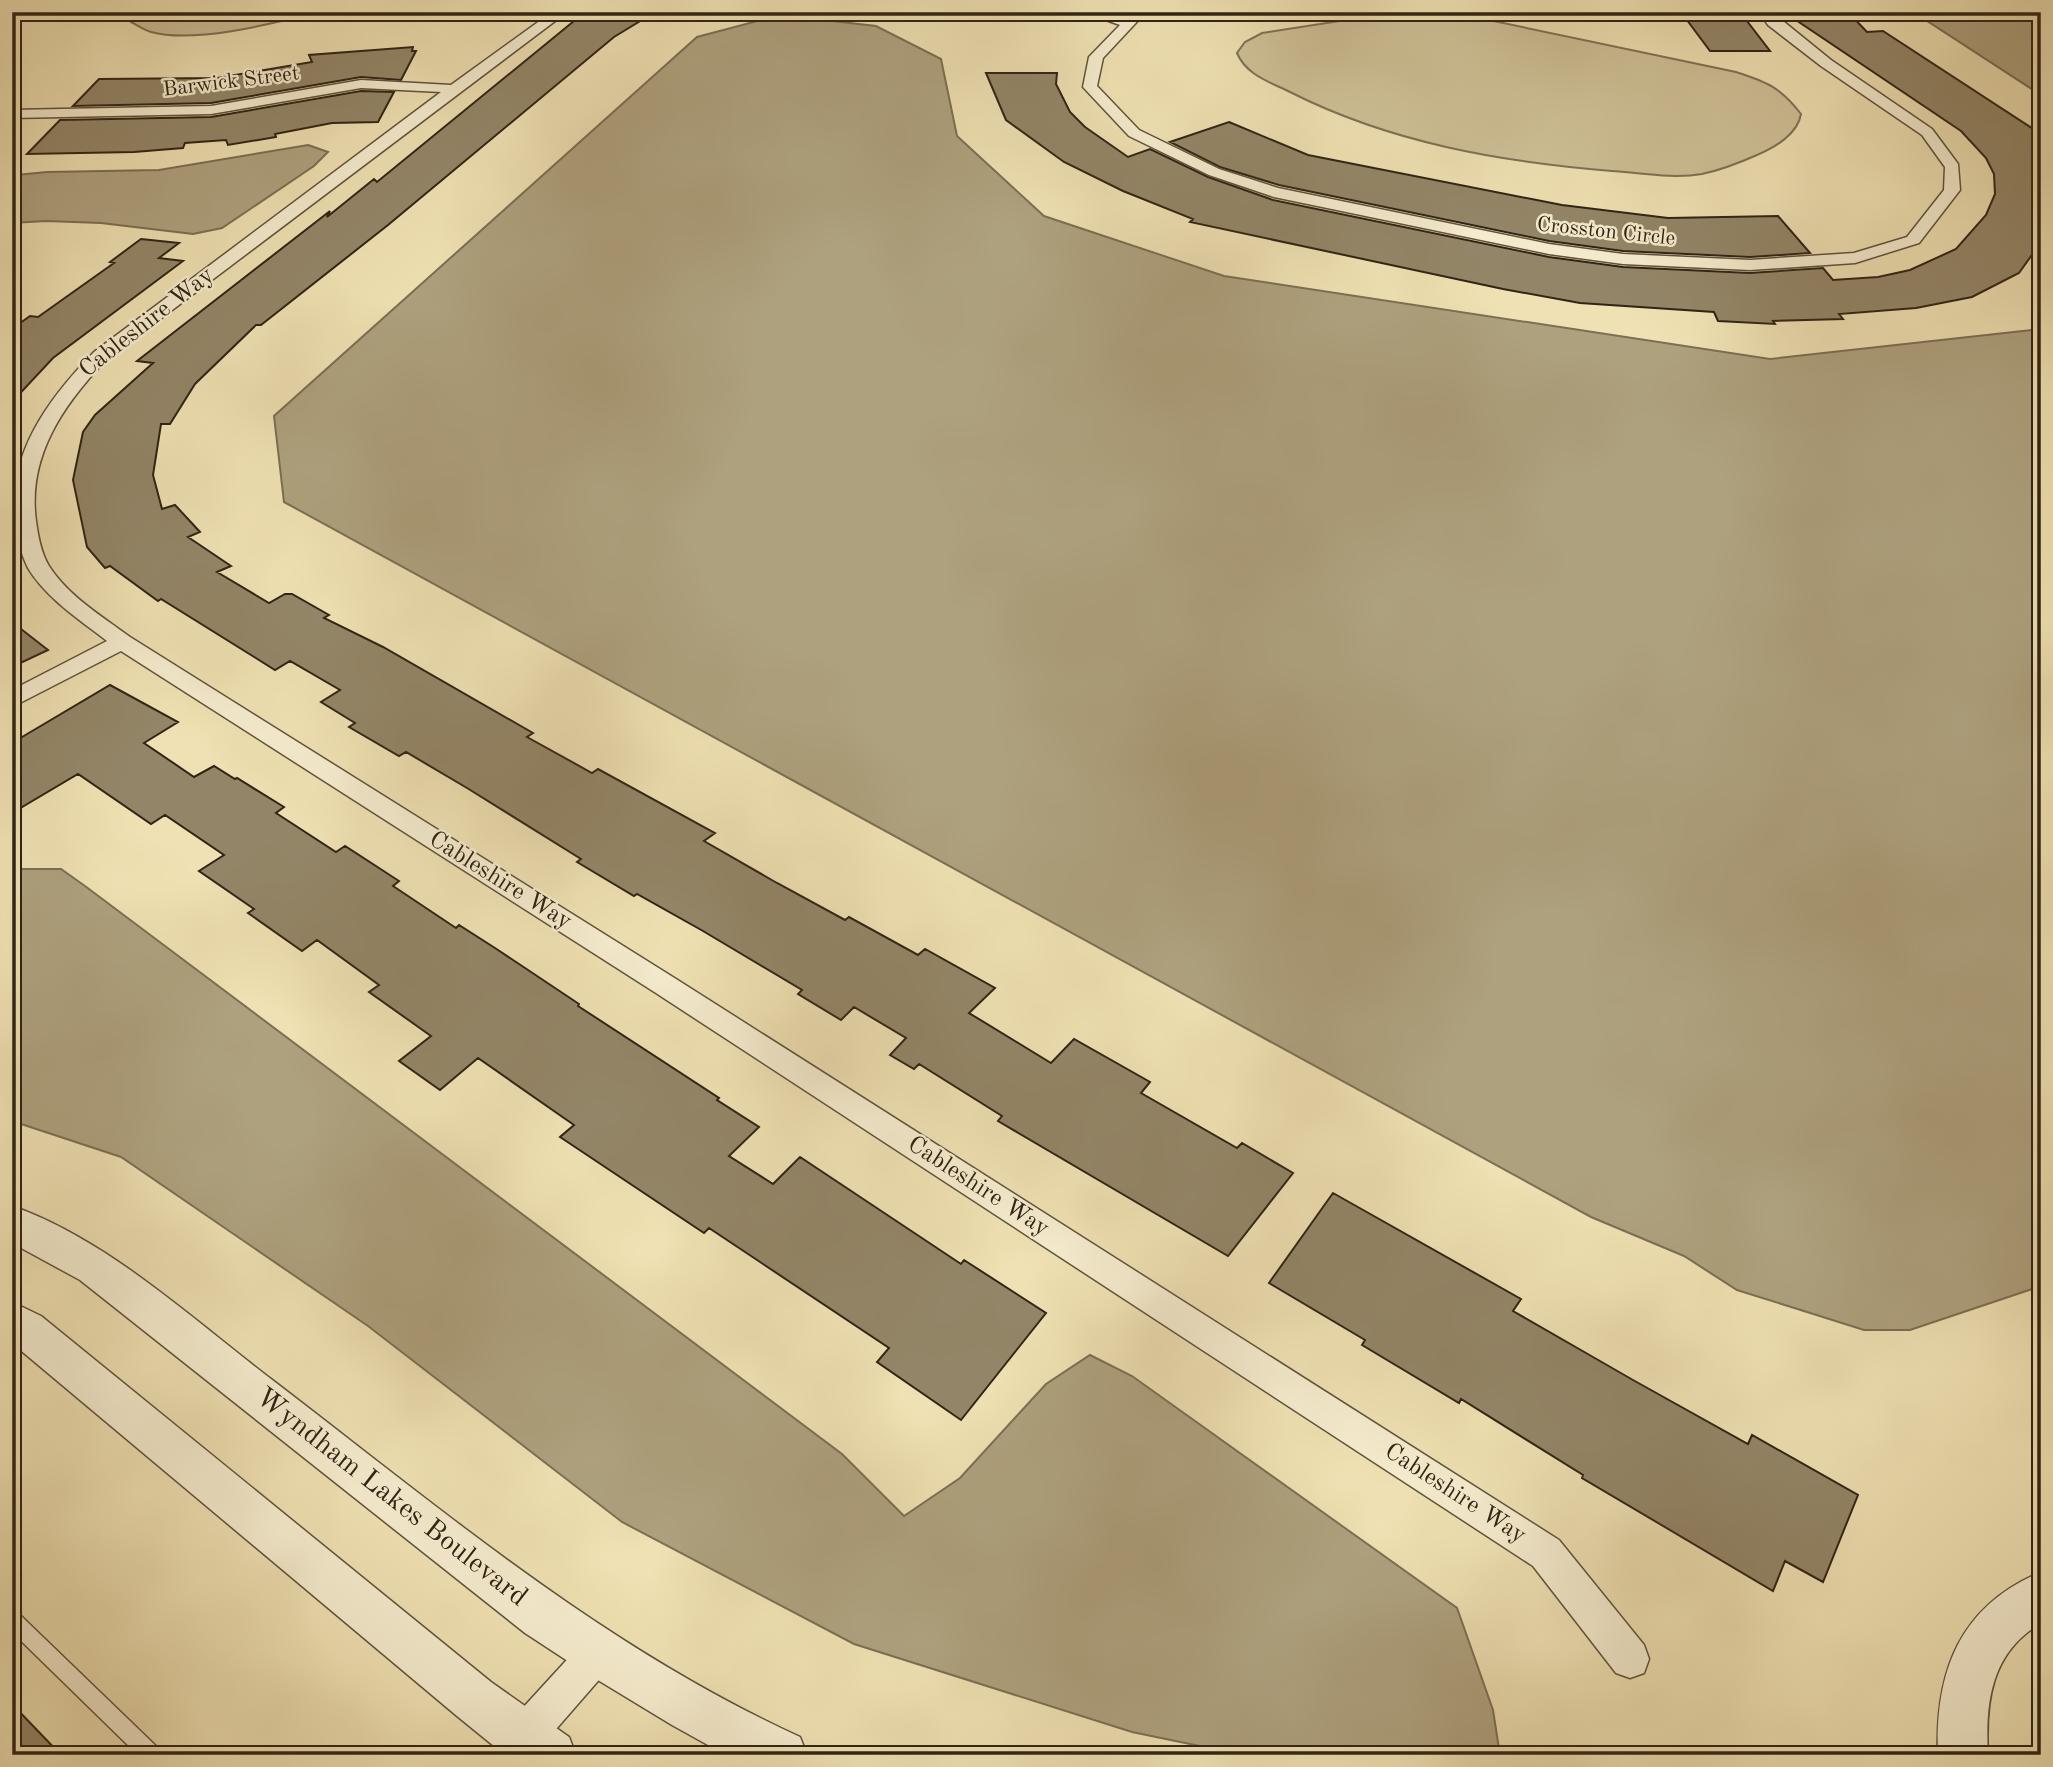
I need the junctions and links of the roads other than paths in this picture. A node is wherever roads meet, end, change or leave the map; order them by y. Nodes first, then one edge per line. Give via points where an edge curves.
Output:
1 (561, 12) edge
2 (1089, 12) edge
3 (1765, 12) edge
4 (1134, 17) edge
5 (454, 89) junction
6 (16, 121) edge
7 (122, 642) junction
8 (12, 700) edge
9 (12, 1223) edge
10 (12, 1321) edge
11 (2041, 1597) edge
12 (12, 1619) edge
13 (598, 1653) junction
14 (1630, 1659) dead end
15 (527, 1749) edge
16 (151, 1755) edge
17 (782, 1755) edge
18 (1963, 1755) edge

1 - 5 street, Cableshire Way
2 - 4 street
3 - 4 street, Crosston Circle via 1826,63 1927,132 1953,167 1952,190 1913,240 1855,258 1750,265 1623,259 1549,249 1274,192 1214,172 1134,133 1090,87 1096,57
5 - 6 street, Barwick Street via 361,85 211,110 33,114
5 - 7 street, Cableshire Way via 100,356 47,412 23,457 17,484 24,538 37,565 54,585
7 - 8 street
7 - 14 street, Cableshire Way via 1546,1553
9 - 13 street, Wyndham Lakes Boulevard via 94,1267 542,1616
10 - 15 street
11 - 18 street via 1998,1625 1975,1660 1963,1703
12 - 16 lane
13 - 15 street
13 - 17 street, Wyndham Lakes Boulevard via 747,1740

